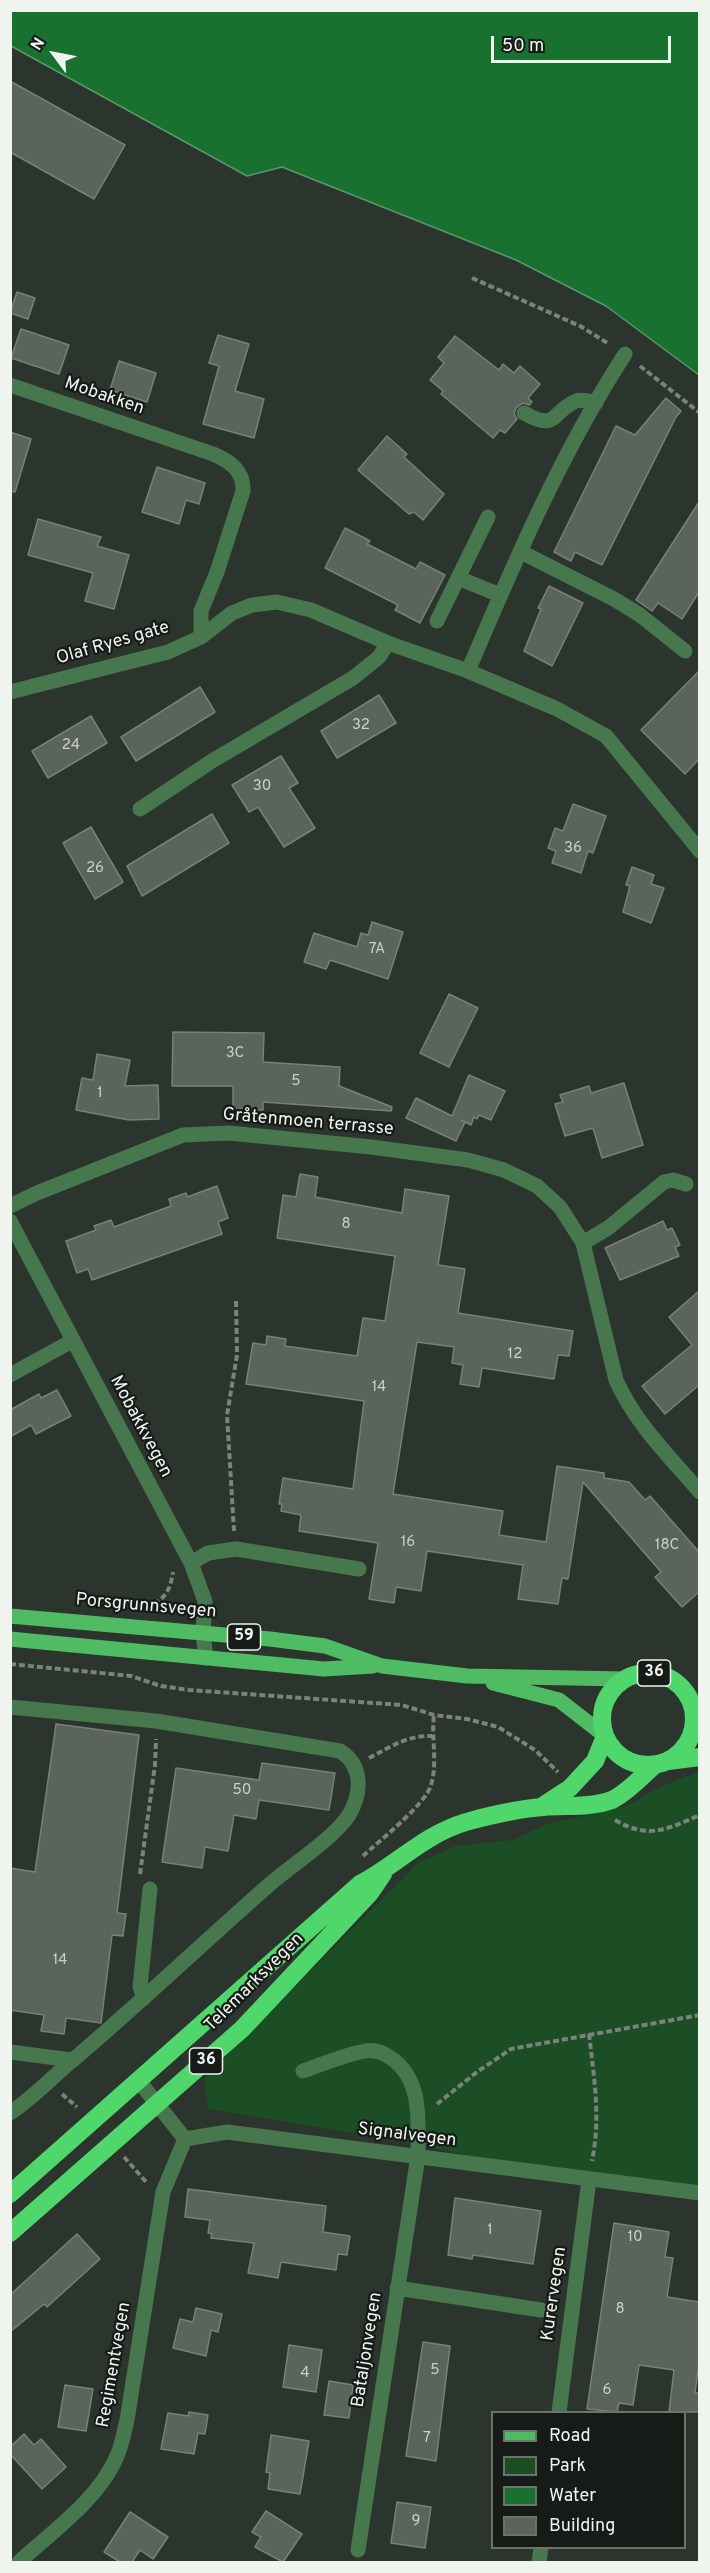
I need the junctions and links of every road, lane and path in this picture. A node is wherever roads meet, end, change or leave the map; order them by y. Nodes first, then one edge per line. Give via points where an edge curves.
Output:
1 (472, 278) dead end
2 (625, 354) junction
3 (10, 385) edge
4 (596, 403) junction
5 (524, 413) dead end
6 (699, 413) edge
7 (488, 517) dead end
8 (521, 552) junction
9 (458, 578) junction
10 (500, 595) junction
11 (436, 621) dead end
12 (201, 637) junction
13 (388, 643) junction
14 (685, 651) dead end
15 (468, 670) junction
16 (10, 692) edge
17 (140, 809) dead end
18 (699, 851) edge
19 (686, 1184) dead end
20 (10, 1206) edge
21 (10, 1221) edge
22 (583, 1243) junction
23 (236, 1301) dead end
24 (72, 1341) junction
25 (10, 1375) edge
26 (699, 1492) edge
27 (173, 1530) junction
28 (236, 1549) junction
29 (191, 1563) junction
30 (359, 1569) dead end
31 (137, 1611) dead end
32 (10, 1616) edge
33 (203, 1634) junction
34 (10, 1640) edge
35 (206, 1658) junction
36 (10, 1665) edge
37 (382, 1665) junction
38 (467, 1676) junction
39 (624, 1679) junction
40 (692, 1697) edge
41 (10, 1707) edge
42 (156, 1721) junction
43 (432, 1736) dead end
44 (604, 1737) junction
45 (699, 1757) edge
46 (661, 1763) junction
47 (355, 1765) junction
48 (562, 1775) dead end
49 (541, 1807) junction
50 (699, 1815) edge
51 (610, 1817) dead end
52 (384, 1872) junction
53 (150, 1889) joint
54 (144, 1998) junction
55 (699, 2015) edge
56 (589, 2034) junction
57 (10, 2052) edge
58 (72, 2060) junction
59 (303, 2071) dead end
60 (138, 2080) junction
61 (49, 2081) junction
62 (157, 2103) junction
63 (10, 2113) edge
64 (83, 2113) dead end
65 (418, 2120) junction
66 (185, 2139) junction
67 (117, 2150) dead end
68 (418, 2156) junction
69 (589, 2180) junction
70 (163, 2192) junction
71 (699, 2193) edge
72 (10, 2194) edge
73 (10, 2233) edge
74 (398, 2288) junction
75 (541, 2310) dead end
76 (559, 2411) edge
77 (358, 2550) dead end
78 (19, 2562) edge

1 - 2 path via 580,326
2 - 4 street
2 - 6 path
3 - 12 street, Mobakken via 213,454 240,474 243,483 228,540 201,611
4 - 5 street via 576,401 548,421 540,422
4 - 8 street
7 - 9 street
8 - 10 street
8 - 14 street via 614,599
9 - 10 street
9 - 11 street
10 - 15 street
12 - 13 street, Olaf Ryes gate via 232,614 252,605 278,602 310,610
12 - 16 street, Olaf Ryes gate via 168,652
13 - 15 street, Olaf Ryes gate
13 - 17 street via 379,657 353,678 212,761
15 - 18 street, Olaf Ryes gate via 557,709 606,736
19 - 22 street via 664,1182 608,1228
20 - 22 street, Gråtenmoen terrasse via 183,1135 229,1133 468,1160 504,1170 537,1186 560,1207
21 - 24 street, Mobakkvegen
22 - 26 street, Gråtenmoen terrasse via 616,1380 634,1415
23 - 28 path via 237,1355 227,1415
24 - 25 street
24 - 27 street, Mobakkvegen
27 - 29 street, Mobakkvegen
27 - 31 path via 171,1588 166,1597
28 - 29 street via 208,1553
28 - 30 street
29 - 33 street, Mobakkvegen via 205,1601
32 - 33 main road, Porsgrunnsvegen / 59
33 - 35 street, Mobakkvegen
33 - 37 main road, Porsgrunnsvegen / 59 via 326,1646
34 - 35 main road, Porsgrunnsvegen / 59
35 - 37 main road, Porsgrunnsvegen / 59 via 324,1669
36 - 48 path via 131,1676 189,1690 402,1705 498,1727 535,1750
37 - 38 main road, Porsgrunnsvegen / 59
38 - 39 main road, Porsgrunnsvegen / 59
38 - 44 main road, Porsgrunnsvegen / 59 via 559,1700
39 - 40 highway, Porsgrunnsvegen / 36 via 636,1674 657,1674 675,1682
39 - 44 highway, 36 via 605,1701 601,1723
40 - 46 highway, Porsgrunnsvegen / 36 via 693,1731 679,1754
41 - 42 street
42 - 47 street via 340,1751
42 - 53 path via 155,1765 140,1876
43 - 47 path via 409,1738
44 - 46 highway, Porsgrunnsvegen via 628,1762
44 - 49 highway, Telemarksvegen / 36 via 595,1761 570,1788
45 - 46 highway, Porsgrunnsvegen
46 - 49 highway, Telemarksvegen / 36 via 612,1799
47 - 54 street via 357,1796 334,1831
49 - 52 highway, Telemarksvegen / 36 via 466,1822 439,1832
50 - 51 path via 664,1830 646,1832 629,1829
52 - 60 highway, Telemarksvegen / 36 via 360,1884
52 - 62 highway, Telemarksvegen / 36 via 370,1893 242,2029
53 - 54 street via 140,1987
54 - 58 street
55 - 56 path
56 - 65 path via 511,2049
56 - 69 path via 598,2135
57 - 58 street
58 - 61 street
59 - 65 street, Bataljonvegen via 367,2050 383,2053 405,2071 416,2093
60 - 62 street
60 - 72 highway, Telemarksvegen / 36
61 - 63 street
61 - 64 path
62 - 66 street
62 - 73 highway, Telemarksvegen / 36
65 - 68 street, Bataljonvegen
66 - 68 street, Signalvegen via 227,2132
66 - 70 street, Regimentvegen
67 - 70 path via 148,2184
68 - 69 street, Signalvegen
68 - 74 street, Bataljonvegen
69 - 71 street, Signalvegen
69 - 76 street, Kurervegen
70 - 78 street, Regimentvegen via 118,2456 96,2489
74 - 75 street
74 - 77 street, Bataljonvegen

